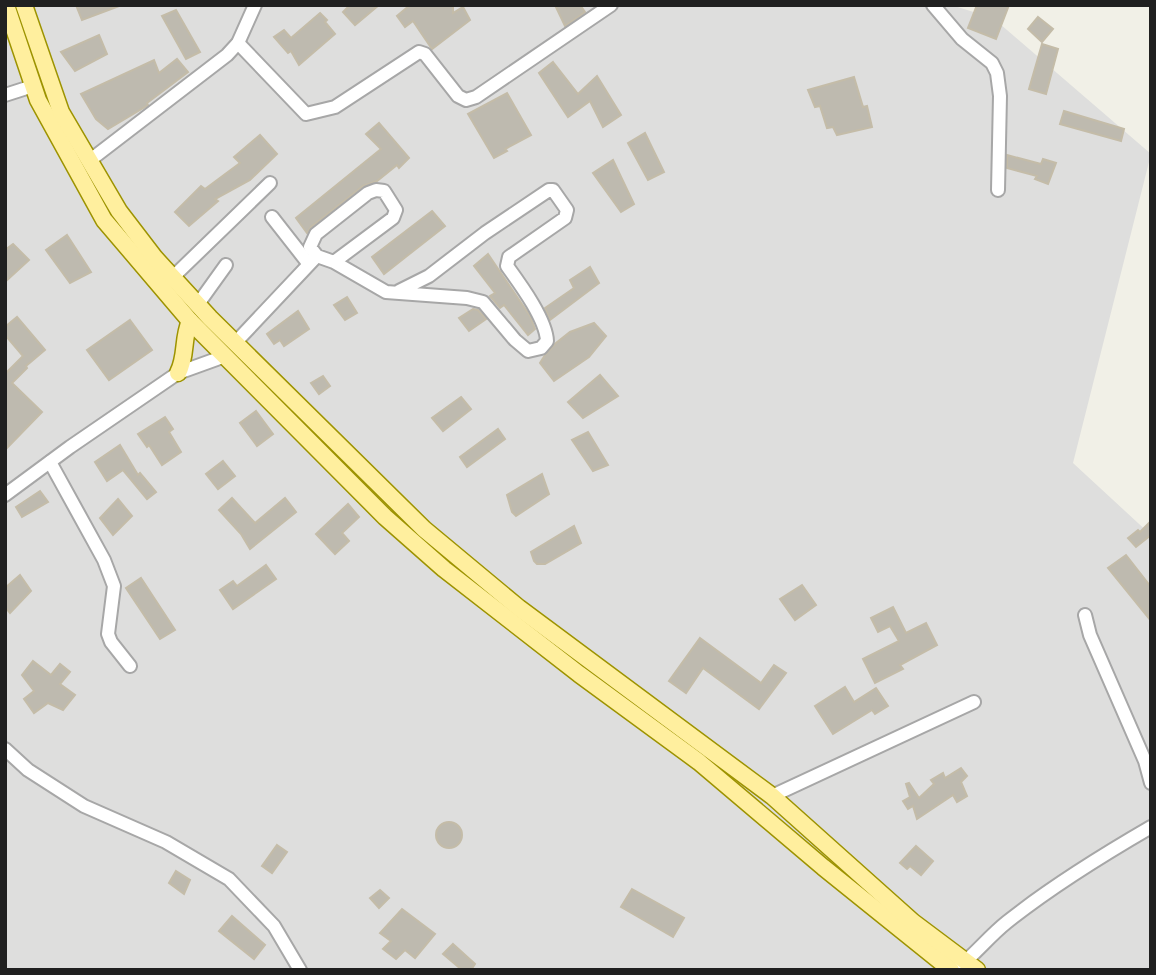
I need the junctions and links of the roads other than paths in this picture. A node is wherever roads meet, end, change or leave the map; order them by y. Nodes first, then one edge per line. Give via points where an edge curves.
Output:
1 (6, 5) edge
2 (24, 5) edge
3 (255, 5) edge
4 (611, 5) edge
5 (933, 5) edge
6 (238, 43) junction
7 (33, 86) junction
8 (5, 95) edge
9 (89, 161) junction
10 (270, 183) dead end
11 (998, 190) dead end
12 (272, 217) dead end
13 (312, 259) junction
14 (334, 262) junction
15 (226, 265) dead end
16 (173, 277) junction
17 (399, 291) junction
18 (198, 304) junction
19 (190, 321) junction
20 (235, 343) junction
21 (225, 356) junction
22 (178, 373) junction
23 (50, 462) junction
24 (5, 495) edge
25 (1085, 615) dead end
26 (130, 666) dead end
27 (974, 702) dead end
28 (5, 749) edge
29 (1151, 783) edge
30 (772, 796) junction
31 (1151, 827) edge
32 (963, 967) edge
33 (300, 970) edge

1 - 7 main road
2 - 9 main road via 61,112
3 - 6 street
4 - 6 street via 466,100 419,52 335,107 306,114
5 - 11 street via 997,73
6 - 9 street
7 - 8 street
7 - 19 main road via 104,220
9 - 16 main road via 119,211
10 - 16 street
12 - 13 street
13 - 14 street
13 - 14 street via 310,247 316,234 368,192 384,191 396,211 393,218
13 - 20 street
14 - 17 street via 386,292
15 - 18 street
16 - 18 main road
17 - 17 street via 429,276 549,190 566,210 565,218 507,261 547,335 547,341 534,351 515,340 483,302
18 - 20 main road
19 - 21 main road
19 - 22 main road
20 - 30 main road via 424,529 519,608
21 - 22 street
21 - 32 main road via 385,517 444,569 699,762 823,867
22 - 23 street
23 - 24 street
23 - 26 street via 104,560 114,586 108,634
25 - 29 street
27 - 30 street
28 - 33 street via 83,806 166,842 229,879 274,926
30 - 32 main road
31 - 32 street via 1079,869 1004,924

